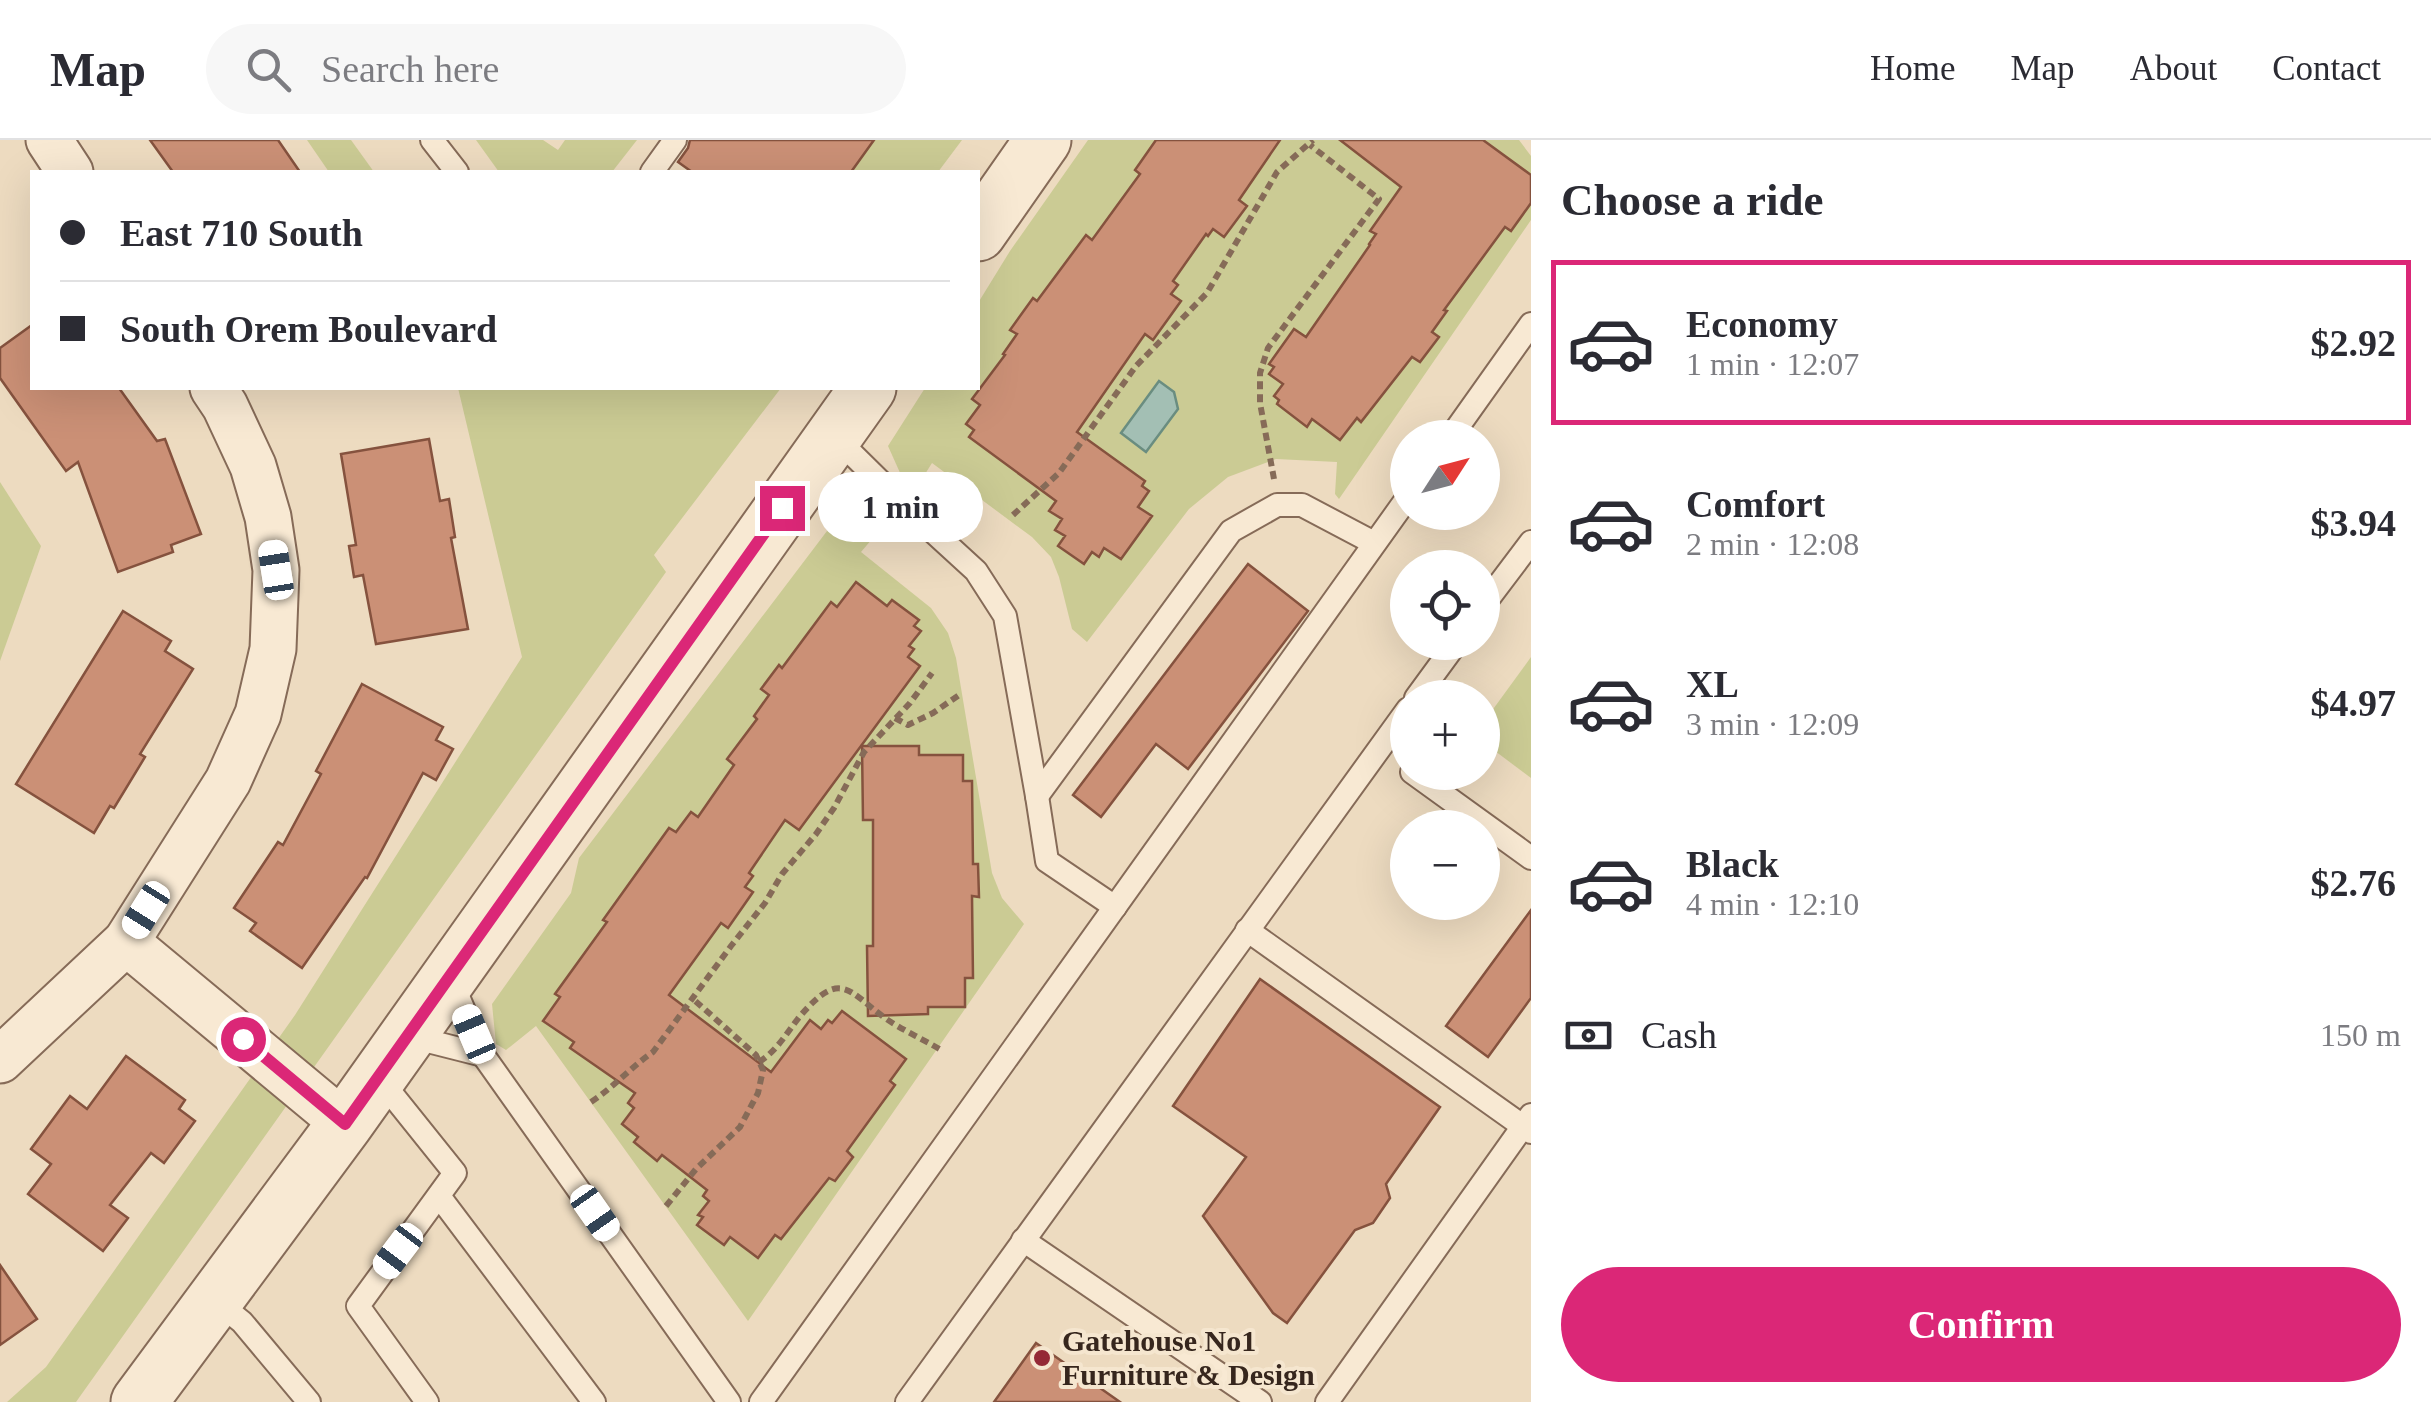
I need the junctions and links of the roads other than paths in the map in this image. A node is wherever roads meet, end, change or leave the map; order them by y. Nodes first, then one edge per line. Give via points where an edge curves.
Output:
1 (49, 140) edge
2 (432, 140) edge
3 (675, 140) edge
4 (1043, 140) edge
5 (69, 170) edge
6 (454, 170) edge
7 (653, 170) edge
8 (980, 230) edge
9 (1531, 324) edge
10 (214, 390) edge
11 (867, 390) edge
12 (1463, 420) edge
13 (819, 456) junction
14 (905, 506) junction
15 (1390, 521) edge
16 (1531, 542) edge
17 (1374, 543) junction
18 (1500, 584) edge
19 (1390, 732) edge
20 (1378, 748) junction
21 (1390, 757) edge
22 (1436, 790) edge
23 (1038, 796) junction
24 (1531, 858) edge
25 (1115, 907) junction
26 (1247, 930) junction
27 (126, 942) junction
28 (450, 977) junction
29 (483, 1056) junction
30 (393, 1057) junction
31 (0, 1060) edge
32 (345, 1124) junction
33 (1528, 1124) edge
34 (439, 1196) junction
35 (1023, 1240) junction
36 (216, 1301) junction
37 (139, 1402) edge
38 (310, 1402) edge
39 (427, 1402) edge
40 (594, 1402) edge
41 (729, 1402) edge
42 (761, 1402) edge
43 (907, 1402) edge
44 (1260, 1402) edge
45 (1327, 1402) edge

1 - 5 street
2 - 6 lane
3 - 7 lane
4 - 8 street
9 - 12 lane
10 - 27 street via 253,466 268,517 276,570 273,649 258,714 228,781
11 - 13 street
13 - 14 lane
13 - 14 lane
13 - 28 street
14 - 23 lane via 976,571 1005,616
15 - 17 lane
16 - 18 lane
17 - 23 lane via 1302,505 1277,505 1231,531
17 - 25 lane
19 - 20 lane
20 - 21 lane
20 - 26 lane
22 - 24 lane
23 - 25 lane via 1047,861
25 - 42 lane
26 - 33 lane
26 - 35 lane
27 - 31 street
27 - 32 street
28 - 29 lane
28 - 30 street
29 - 30 lane
29 - 41 lane
30 - 32 street
30 - 34 lane via 455,1173
32 - 36 street
33 - 45 lane
34 - 39 lane via 358,1306
34 - 40 lane
35 - 43 lane
35 - 44 lane
36 - 37 street
36 - 38 lane

